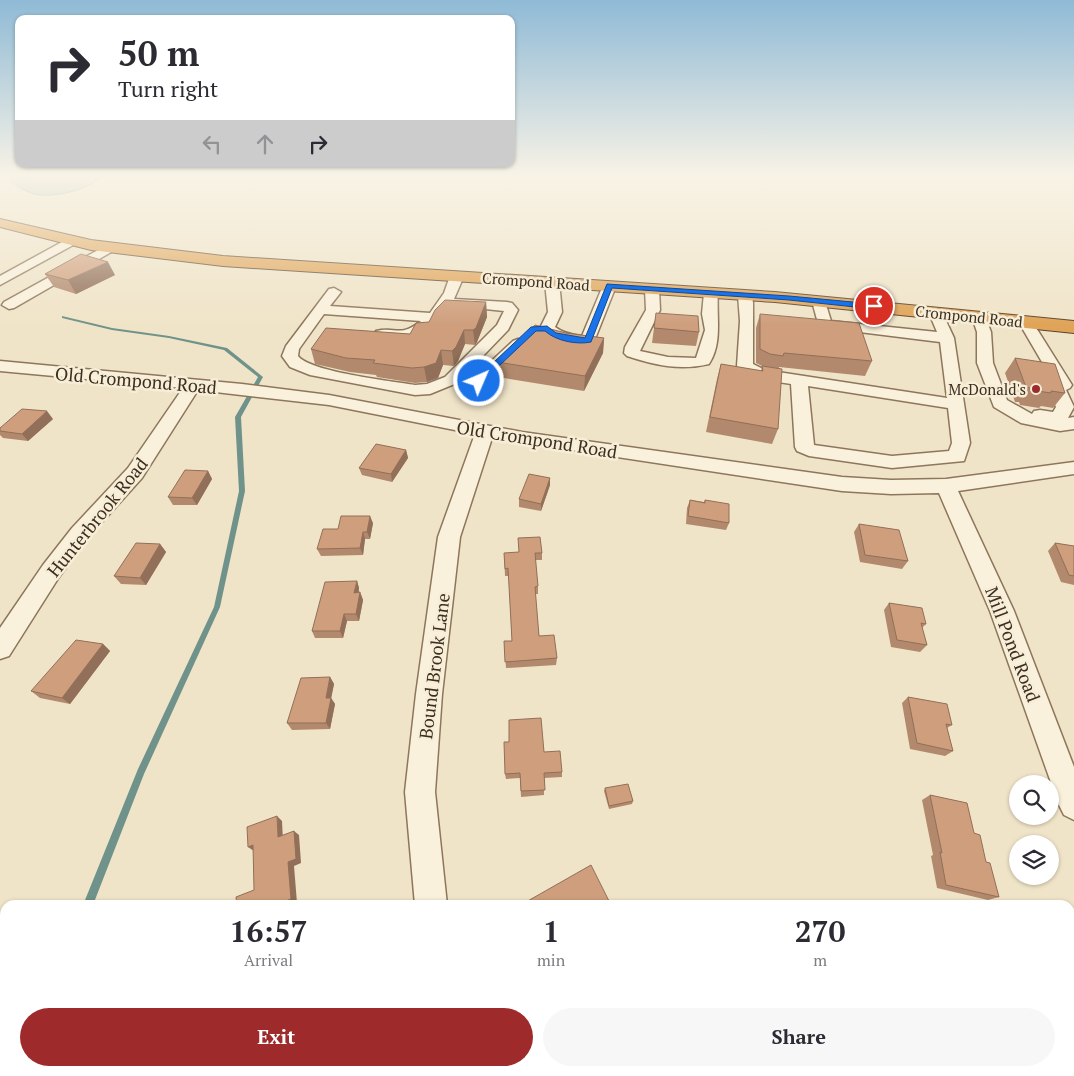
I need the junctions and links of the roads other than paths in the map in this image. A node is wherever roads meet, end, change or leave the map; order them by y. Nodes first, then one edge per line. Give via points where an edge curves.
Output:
1 (5, 224) edge
2 (71, 241) junction
3 (109, 248) junction
4 (457, 276) junction
5 (0, 281) edge
6 (552, 282) junction
7 (609, 286) junction
8 (652, 289) junction
9 (334, 292) dead end
10 (711, 293) junction
11 (745, 295) junction
12 (447, 301) junction
13 (819, 301) junction
14 (9, 305) dead end
15 (889, 308) junction
16 (321, 310) junction
17 (932, 312) junction
18 (1074, 316) edge
19 (432, 317) junction
20 (980, 317) junction
21 (1025, 321) junction
22 (805, 322) edge
23 (824, 324) junction
24 (1074, 327) edge
25 (308, 329) junction
26 (327, 330) edge
27 (536, 331) junction
28 (898, 332) junction
29 (366, 333) edge
30 (947, 338) junction
31 (985, 355) junction
32 (0, 366) edge
33 (1056, 375) junction
34 (799, 380) junction
35 (479, 381) dead end
36 (193, 385) junction
37 (1074, 400) edge
38 (954, 404) junction
39 (1074, 423) edge
40 (485, 432) junction
41 (1074, 468) edge
42 (946, 486) junction
43 (0, 648) edge
44 (1074, 805) edge
45 (431, 900) edge

1 - 2 highway, Crompond Road
2 - 3 highway, Crompond Road
2 - 5 street
3 - 4 highway, Crompond Road via 257,264
3 - 14 street
4 - 6 highway, Crompond Road
4 - 12 street
6 - 7 highway, Crompond Road
6 - 27 street via 555,312
7 - 8 highway, Crompond Road
7 - 27 street via 588,341
8 - 10 highway, Crompond Road
8 - 10 street via 653,310 632,353 645,358 693,363 703,361 710,338
9 - 16 street
10 - 11 highway, Crompond Road
11 - 13 highway, Crompond Road
11 - 34 street via 752,316 745,366 762,374
12 - 19 street
12 - 25 street via 506,306 512,310 503,327 469,362 450,380 430,389 415,390 363,382 316,372 296,364 290,356 291,349
13 - 15 highway, Crompond Road
13 - 23 street
15 - 17 highway, Crompond Road
15 - 28 street
16 - 19 street
16 - 25 street
17 - 18 highway via 997,310
17 - 20 highway, Crompond Road
17 - 30 street
19 - 29 street via 415,332 404,336
20 - 21 highway, Crompond Road
20 - 31 street
21 - 24 highway, Crompond Road
21 - 33 street
22 - 23 street
23 - 28 street
25 - 26 street
27 - 35 street
28 - 30 street
30 - 38 street
31 - 33 street via 996,365 1009,399 1018,408 1035,414 1055,418 1063,414 1065,407 1053,380
31 - 39 street via 1000,403 1027,419 1060,425
32 - 36 street, Old Crompond Road
33 - 37 street
34 - 38 street
34 - 38 street via 804,447 809,450 892,462 957,457 961,443
36 - 40 street, Old Crompond Road via 329,400
36 - 43 street, Hunterbrook Road via 135,473 62,556
40 - 42 street, Old Crompond Road via 823,481 891,487
40 - 45 street, Bound Brook Lane via 449,537 429,694 420,792
41 - 42 street, Old Crompond Road
42 - 44 street, Mill Pond Road via 1002,611

